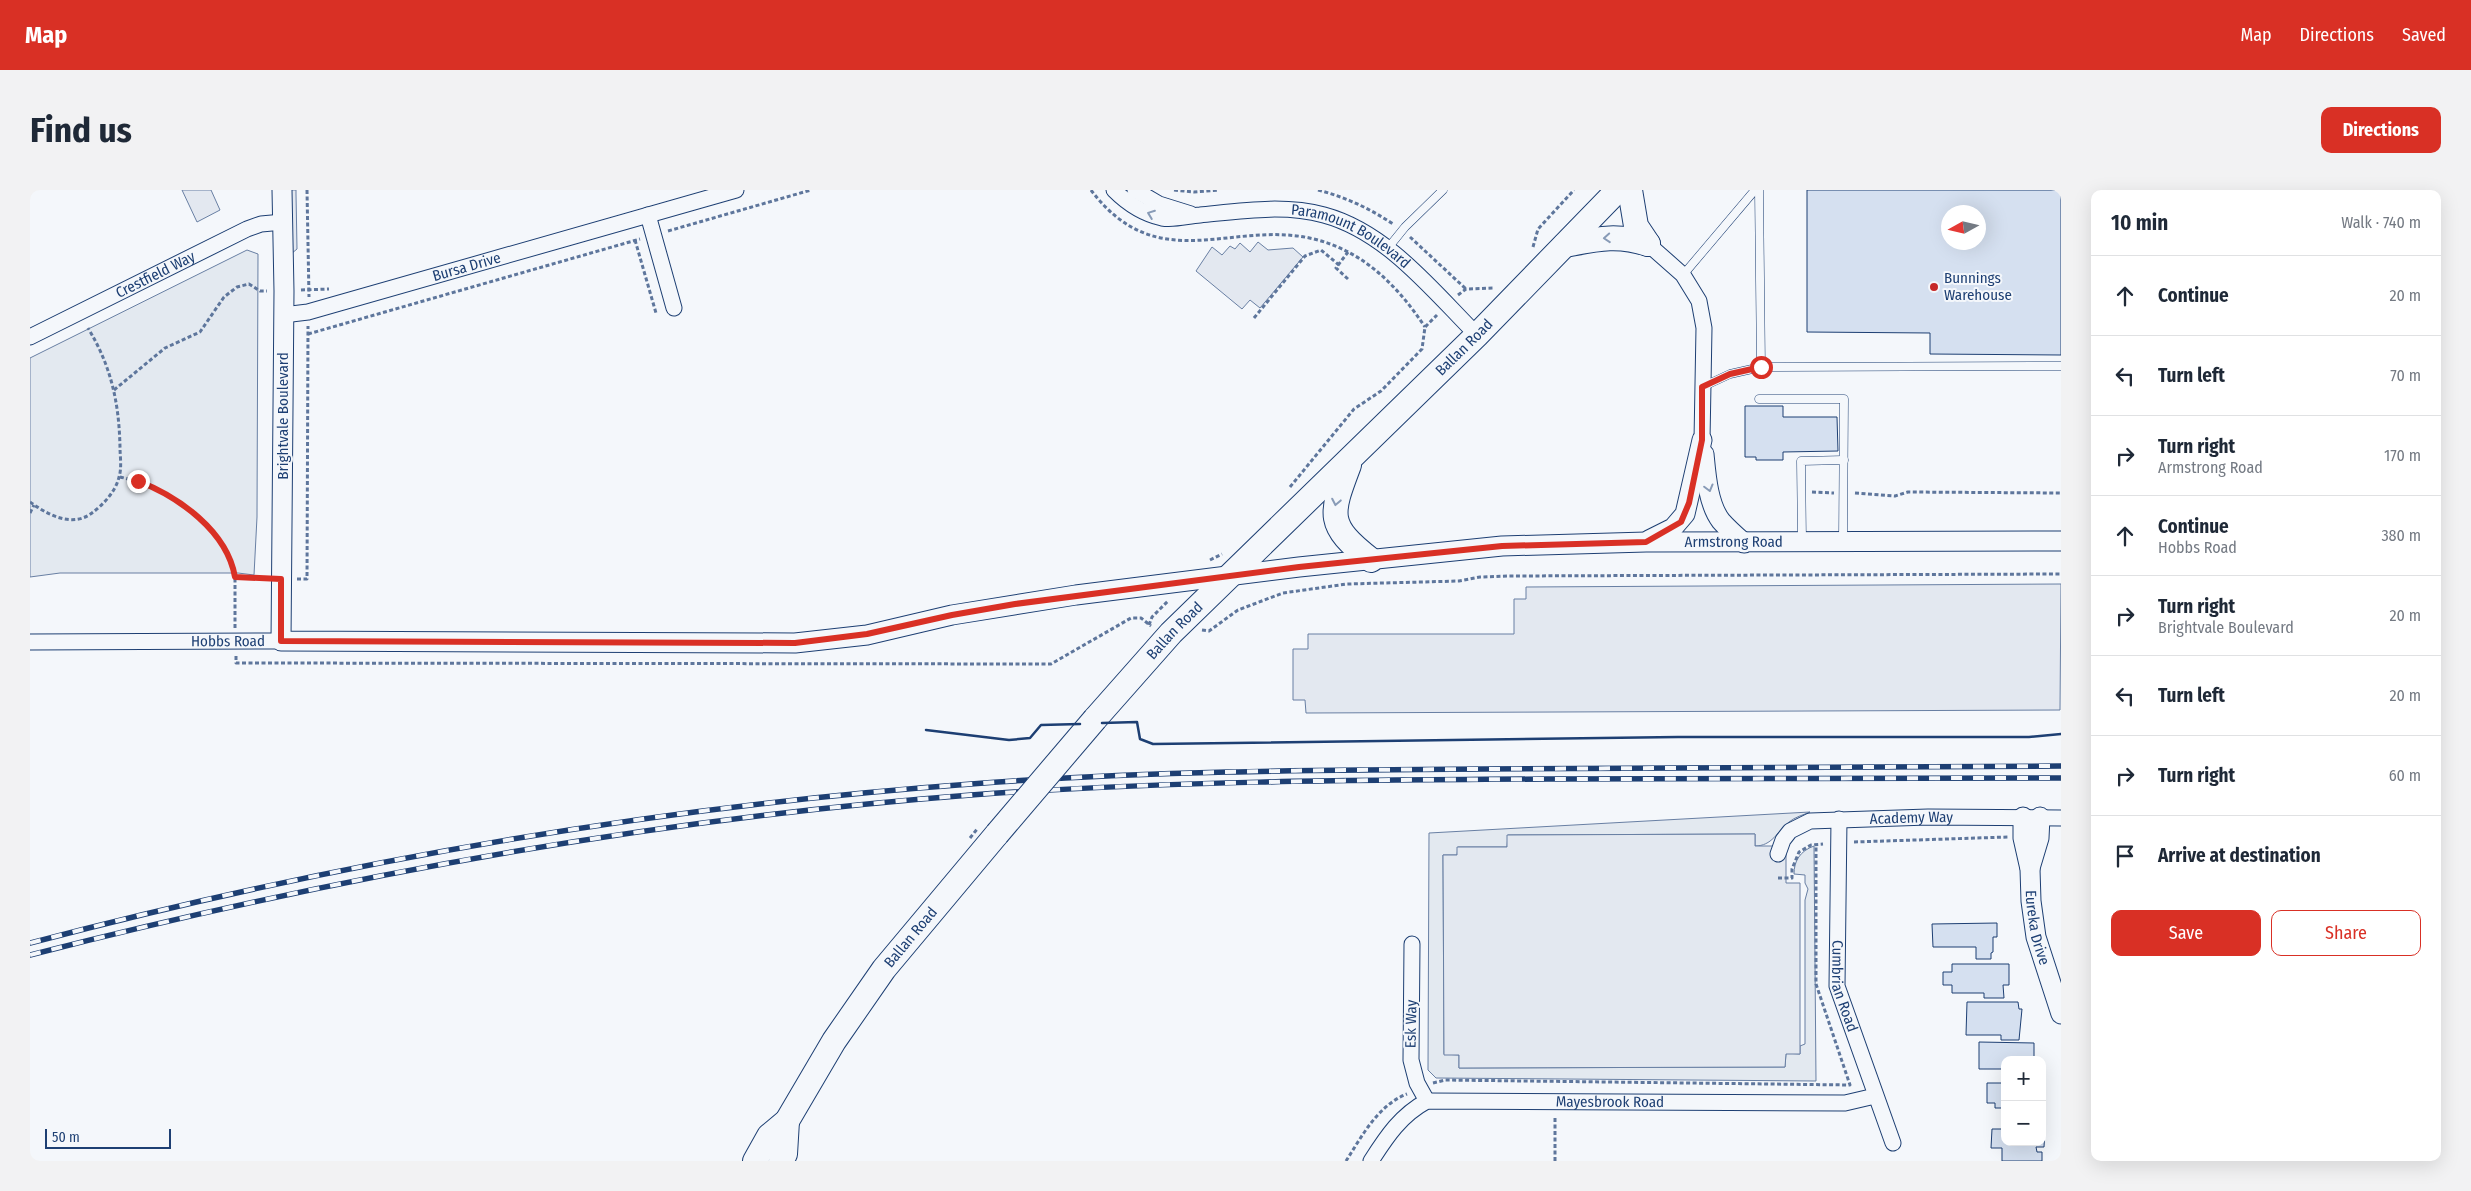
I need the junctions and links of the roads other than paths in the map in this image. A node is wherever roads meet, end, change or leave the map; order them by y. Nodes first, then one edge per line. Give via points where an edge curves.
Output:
1 (282, 190) edge
2 (736, 190) edge
3 (1114, 190) edge
4 (1135, 190) edge
5 (1443, 190) edge
6 (1618, 190) edge
7 (1630, 190) edge
8 (1757, 190) edge
9 (648, 215) junction
10 (1194, 215) junction
11 (283, 222) junction
12 (1648, 244) junction
13 (1566, 245) junction
14 (1388, 248) junction
15 (1683, 275) junction
16 (674, 308) dead end
17 (283, 315) junction
18 (1477, 335) junction
19 (30, 337) edge
20 (2061, 366) edge
21 (1761, 367) junction
22 (1702, 387) junction
23 (1758, 399) dead end
24 (1702, 440) junction
25 (1352, 456) junction
26 (1844, 460) junction
27 (2061, 541) edge
28 (1646, 542) junction
29 (1744, 543) junction
30 (1802, 543) junction
31 (1843, 543) junction
32 (1371, 560) junction
33 (1229, 577) junction
34 (281, 641) junction
35 (30, 642) edge
36 (2031, 817) junction
37 (2061, 818) edge
38 (1839, 819) junction
39 (1778, 854) dead end
40 (2030, 869) junction
41 (1412, 944) dead end
42 (2061, 1014) edge
43 (1424, 1095) junction
44 (1875, 1096) junction
45 (787, 1120) junction
46 (1892, 1143) dead end
47 (755, 1161) edge
48 (781, 1161) edge
49 (1371, 1161) edge

1 - 11 street, Brightvale Boulevard
2 - 9 street, Bursa Drive
10 -> 3 street, Paramount Boulevard via 1162,218 1125,201
4 - 10 street, Paramount Boulevard via 1159,204
5 - 14 lane
6 - 13 main road, Ballan Road
7 - 12 main road via 1636,226
8 - 15 lane
8 - 21 lane
9 - 16 street
9 - 17 street, Bursa Drive via 308,312
10 - 14 street, Paramount Boulevard via 1268,209 1305,211 1337,219
11 - 17 street, Brightvale Boulevard
11 - 19 street, Crestfield Way via 247,229
12 -> 13 main road via 1627,237
12 - 15 street
13 - 18 main road, Ballan Road
14 - 18 street, Paramount Boulevard
15 - 22 street via 1699,301 1704,328
17 - 34 street, Brightvale Boulevard
18 - 25 main road, Ballan Road
20 - 21 lane
21 - 22 lane via 1730,374
22 - 24 street
23 - 26 lane via 1844,399
24 - 28 street via 1681,522
24 -> 29 street via 1708,486 1716,512
25 -> 32 main road via 1335,502 1335,515 1342,536
25 - 33 main road, Ballan Road
26 - 30 lane via 1801,461
26 - 31 lane
27 - 31 street, Armstrong Road
28 - 29 street, Armstrong Road
28 - 32 street, Armstrong Road via 1502,546
29 - 30 street, Armstrong Road
30 - 31 street, Armstrong Road
32 - 33 street, Armstrong Road
33 - 34 street, Hobbs Road via 1015,604 867,634 795,643
33 - 45 main road, Ballan Road, bridge via 1095,719 884,969 834,1041
34 - 35 street, Hobbs Road
36 - 37 street, Academy Way
36 - 38 street, Academy Way
36 - 40 street, Eureka Drive via 2023,838
36 - 40 street, Eureka Drive via 2039,838
38 - 39 street, Academy Way via 1799,825 1783,840
38 - 44 street, Cumbrian Road via 1837,986
40 - 42 street, Eureka Drive via 2036,937
41 - 43 street, Esk Way via 1411,1060
43 - 44 street, Mayesbrook Road via 1556,1101 1845,1103
43 - 49 street via 1392,1129
44 - 46 street, Cumbrian Road
45 - 47 main road, Ballan Road via 770,1136
45 - 48 main road, Ballan Road via 785,1154

